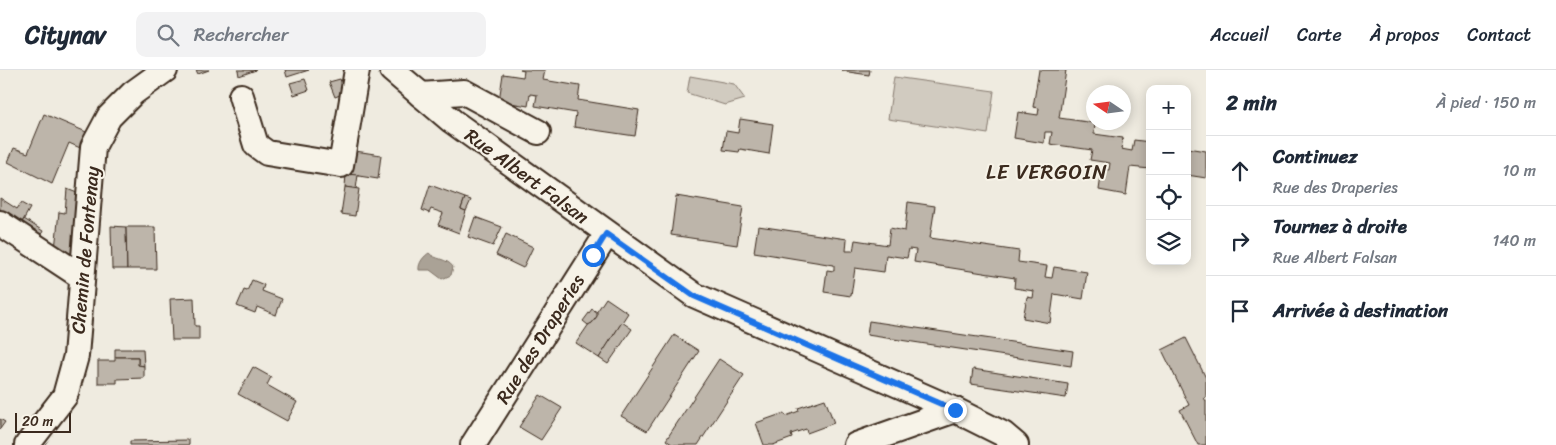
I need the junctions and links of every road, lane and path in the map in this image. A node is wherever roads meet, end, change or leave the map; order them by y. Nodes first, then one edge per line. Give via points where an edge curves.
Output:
1 (165, 70) edge
2 (357, 70) edge
3 (392, 70) edge
4 (421, 95) junction
5 (241, 96) dead end
6 (538, 132) dead end
7 (0, 223) edge
8 (606, 234) junction
9 (82, 277) junction
10 (955, 410) junction
11 (27, 445) edge
12 (473, 445) edge
13 (856, 445) edge
14 (1016, 445) edge

1 - 9 street, Chemin de Fontenay via 133,93 109,117 93,147
2 - 5 street via 342,165 267,153 256,145
3 - 4 street, Rue Albert Falsan
4 - 6 street via 464,92
4 - 8 street, Rue Albert Falsan
7 - 9 street
8 - 10 street, Rue Albert Falsan via 694,296
8 - 12 street, Rue des Draperies
9 - 11 street, Chemin de Fontenay via 76,356 65,396
10 - 13 street
10 - 14 street, Rue Albert Falsan via 1003,434

